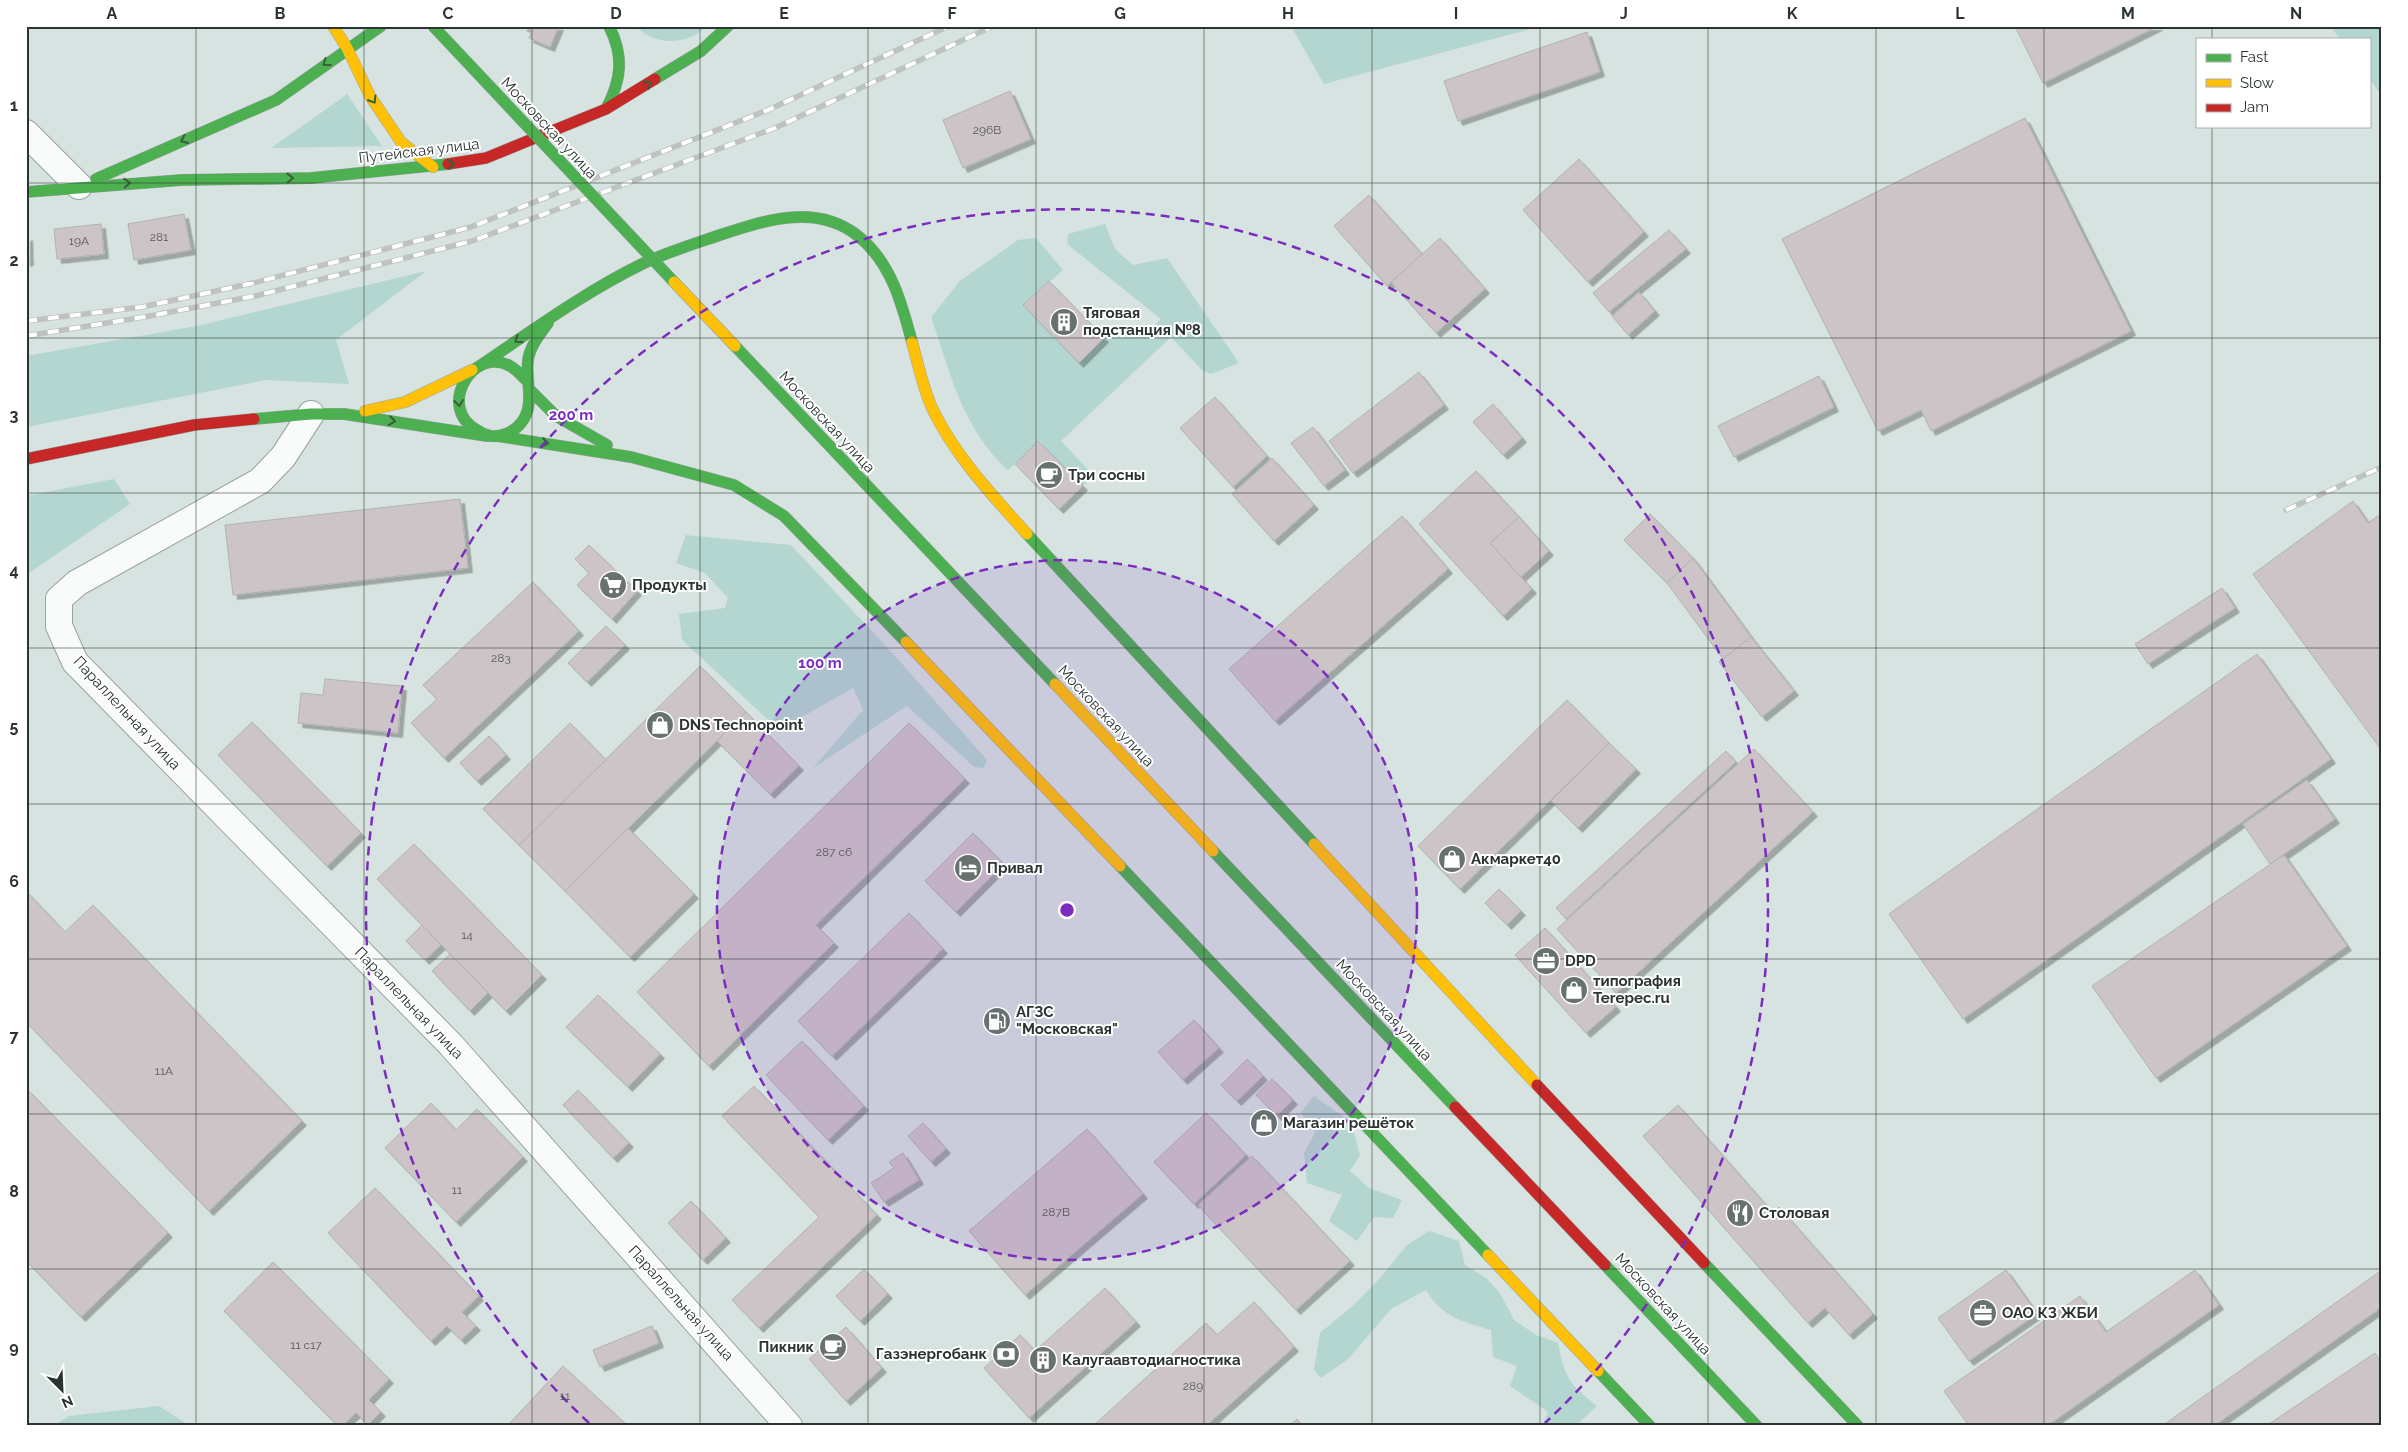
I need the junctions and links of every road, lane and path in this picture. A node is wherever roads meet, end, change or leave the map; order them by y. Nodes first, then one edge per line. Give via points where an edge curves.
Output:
1 (333, 26) edge
2 (381, 26) edge
3 (433, 26) edge
4 (608, 26) edge
5 (728, 26) edge
6 (347, 48) junction
7 (606, 109) junction
8 (26, 134) edge
9 (433, 167) junction
10 (78, 186) junction
11 (26, 192) edge
12 (555, 314) junction
13 (477, 367) junction
14 (529, 386) junction
15 (311, 414) junction
16 (344, 414) junction
17 (492, 436) junction
18 (631, 457) junction
19 (26, 459) edge
20 (789, 1426) edge
21 (1650, 1426) edge
22 (1757, 1426) edge
23 (1858, 1426) edge

1 - 6 main road
2 - 6 main road, Путейская улица
3 - 22 main road, Московская улица, bridge
4 - 7 main road via 622,69 618,89
7 -> 5 main road, Путейская улица via 701,51
6 -> 9 main road via 370,96 401,142
6 -> 10 main road, Путейская улица via 276,100
9 -> 7 main road, Путейская улица via 486,158
8 - 10 street
10 -> 9 main road, Путейская улица via 311,178
10 - 11 main road, Путейская улица
12 -> 13 main road
12 - 14 main road via 536,339 529,358
12 - 23 main road via 645,263 767,219 800,216 830,221 858,236 878,256 894,284 906,317 925,393 943,430 968,466 1049,560 1480,1025
13 - 14 main road via 502,363 512,367
13 - 16 main road via 405,402
13 -> 17 main road via 460,386 458,408 468,426
14 - 17 main road via 530,407 524,421 508,434
14 - 18 main road via 544,408 573,428
15 - 16 main road
15 - 19 main road via 194,425
15 - 20 street, Параллельная улица via 283,457 260,481 78,583 59,599 59,626 75,662 451,1045
16 -> 17 main road
17 -> 18 main road
18 - 21 main road via 734,485 784,516 1102,846

